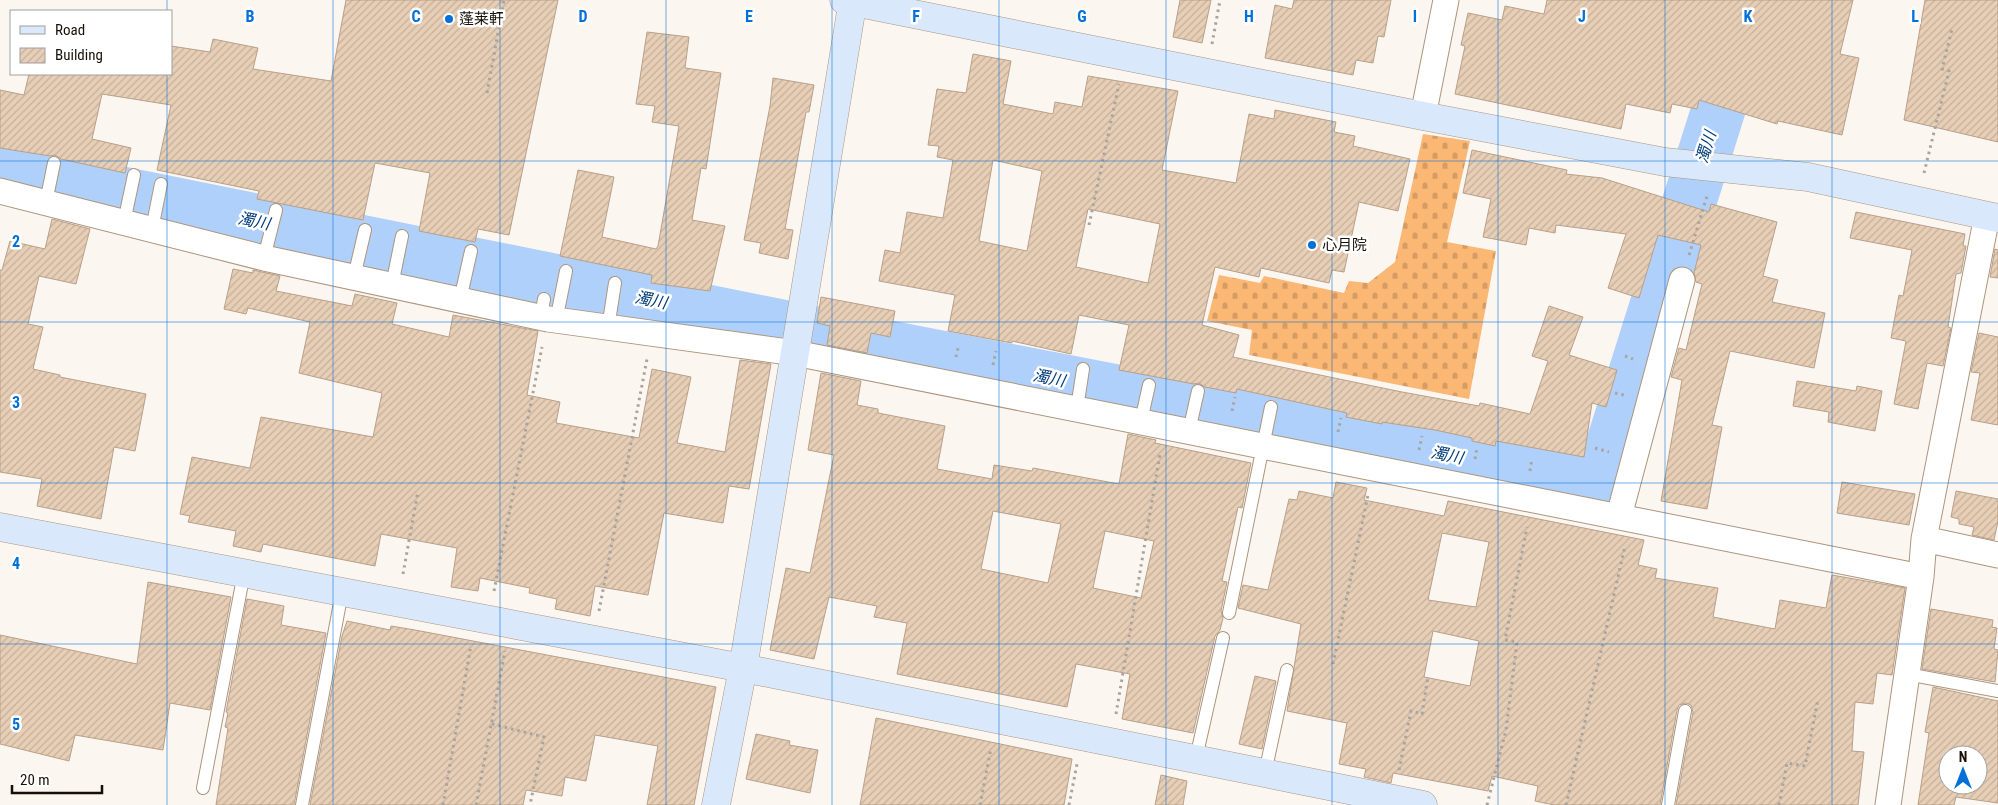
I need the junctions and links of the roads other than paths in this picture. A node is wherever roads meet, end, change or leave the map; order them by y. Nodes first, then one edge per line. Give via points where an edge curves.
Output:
1 (1446, 0) edge
2 (850, 1) edge
3 (1423, 116) junction
4 (54, 163) dead end
5 (134, 175) dead end
6 (162, 184) dead end
7 (0, 191) edge
8 (47, 197) junction
9 (276, 210) dead end
10 (126, 216) junction
11 (1992, 217) edge
12 (154, 222) junction
13 (365, 230) dead end
14 (402, 236) dead end
15 (267, 249) junction
16 (471, 251) dead end
17 (356, 270) junction
18 (566, 270) dead end
19 (394, 276) junction
20 (1682, 280) road end
21 (615, 283) dead end
22 (462, 291) junction
23 (550, 312) junction
24 (609, 320) junction
25 (795, 353) junction
26 (1083, 369) dead end
27 (1149, 385) dead end
28 (1198, 391) dead end
29 (1078, 404) junction
30 (1271, 407) dead end
31 (1142, 416) junction
32 (1190, 425) junction
33 (1264, 440) junction
34 (1625, 518) junction
35 (0, 527) edge
36 (1924, 539) junction
37 (1998, 555) edge
38 (244, 573) junction
39 (1922, 577) junction
40 (342, 592) junction
41 (1229, 613) dead end
42 (1223, 638) dead end
43 (743, 668) junction
44 (1287, 670) dead end
45 (1907, 674) junction
46 (1998, 691) edge
47 (1685, 710) dead end
48 (1196, 758) junction
49 (1265, 773) junction
50 (203, 788) dead end
51 (1404, 802) edge
52 (302, 805) edge
53 (716, 805) edge
54 (1668, 805) edge
55 (1888, 805) edge

1 - 3 street
2 - 3 street
2 - 25 street
3 - 11 street via 1665,162 1808,177
4 - 8 lane
5 - 10 lane
6 - 12 lane
7 - 8 street
8 - 10 street
9 - 15 lane
10 - 12 street
11 - 36 street
12 - 15 street
13 - 17 lane
14 - 19 lane
15 - 17 street
16 - 22 lane
17 - 19 street
18 - 23 lane
19 - 22 street
20 - 34 street via 1629,457
21 - 24 lane
22 - 23 street
23 - 24 street
24 - 25 street via 651,334
25 - 29 street
25 - 43 street
26 - 29 lane
27 - 31 lane
28 - 32 lane
29 - 31 street
30 - 33 lane
31 - 32 street via 1165,426
32 - 33 street
33 - 34 street via 1333,453 1374,468 1416,470
33 - 41 lane
34 - 39 street
35 - 38 street
36 - 37 street
36 - 39 street
38 - 40 street
38 - 50 lane
39 - 45 street
40 - 43 street
40 - 52 lane
42 - 48 lane
43 - 48 street
43 - 53 street
44 - 49 lane
45 - 46 lane
45 - 55 street
47 - 54 lane
48 - 49 street
49 - 51 street

